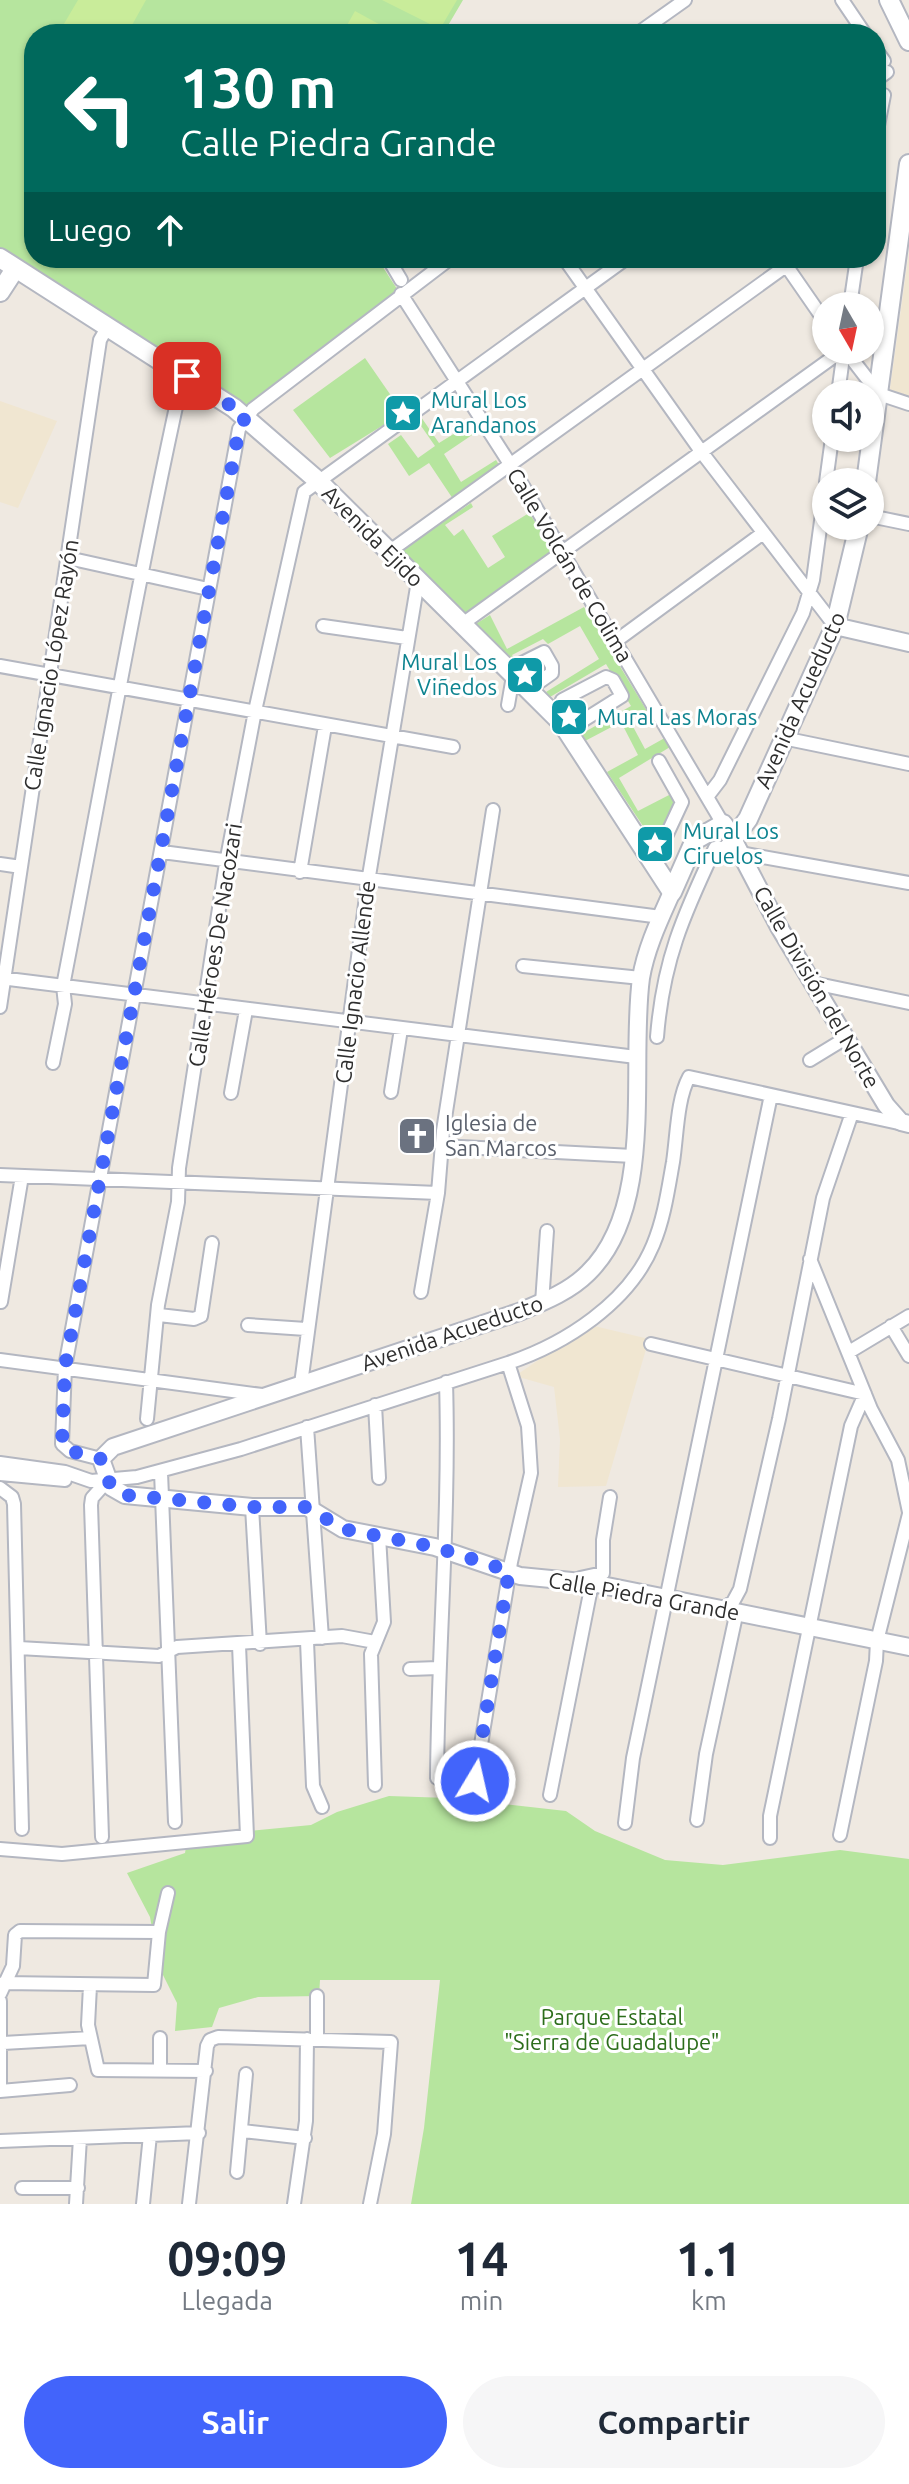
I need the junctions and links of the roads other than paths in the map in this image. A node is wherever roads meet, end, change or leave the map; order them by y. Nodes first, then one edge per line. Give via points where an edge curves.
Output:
1 (685, 0) edge
2 (842, 0) edge
3 (889, 0) edge
4 (651, 24) edge
5 (858, 24) edge
6 (909, 41) edge
7 (909, 164) edge
8 (906, 213) edge
9 (8, 264) edge
10 (394, 268) edge
11 (437, 268) edge
12 (571, 268) edge
13 (614, 268) edge
14 (779, 268) edge
15 (792, 268) edge
16 (856, 268) edge
17 (401, 280) dead end
18 (586, 289) junction
19 (0, 292) edge
20 (852, 292) edge
21 (401, 294) junction
22 (812, 300) edge
23 (108, 326) junction
24 (825, 364) edge
25 (855, 364) edge
26 (642, 370) junction
27 (187, 376) junction
28 (459, 380) junction
29 (868, 380) edge
30 (881, 380) edge
31 (884, 396) edge
32 (909, 404) edge
33 (246, 416) junction
34 (703, 454) junction
35 (510, 464) junction
36 (317, 480) junction
37 (884, 519) edge
38 (909, 524) edge
39 (763, 533) junction
40 (817, 540) edge
41 (856, 540) edge
42 (390, 551) junction
43 (564, 554) junction
44 (68, 558) junction
45 (140, 573) junction
46 (418, 581) junction
47 (208, 589) junction
48 (809, 595) junction
49 (461, 625) junction
50 (323, 626) dead end
51 (835, 626) junction
52 (407, 638) junction
53 (616, 641) junction
54 (909, 643) edge
55 (0, 666) edge
56 (516, 670) junction
57 (53, 674) junction
58 (121, 687) junction
59 (528, 690) junction
60 (191, 699) junction
61 (562, 700) dead end
62 (508, 705) dead end
63 (255, 711) junction
64 (325, 726) junction
65 (568, 730) junction
66 (391, 737) junction
67 (783, 738) junction
68 (453, 747) dead end
69 (659, 761) dead end
70 (909, 764) edge
71 (707, 797) junction
72 (493, 810) dead end
73 (732, 839) junction
74 (162, 852) junction
75 (654, 862) junction
76 (226, 863) junction
77 (0, 864) edge
78 (21, 867) junction
79 (300, 872) junction
80 (368, 882) junction
81 (909, 883) edge
82 (672, 892) junction
83 (482, 893) junction
84 (661, 917) junction
85 (6, 924) edge
86 (523, 966) dead end
87 (2, 978) edge
88 (641, 978) junction
89 (813, 983) junction
90 (63, 986) junction
91 (133, 996) junction
92 (909, 1003) edge
93 (206, 1005) junction
94 (0, 1007) edge
95 (246, 1010) junction
96 (351, 1022) junction
97 (401, 1029) junction
98 (458, 1035) junction
99 (657, 1037) dead end
100 (846, 1038) junction
101 (636, 1057) junction
102 (810, 1060) dead end
103 (53, 1063) dead end
104 (689, 1077) joint
105 (391, 1092) dead end
106 (231, 1093) dead end
107 (771, 1095) junction
108 (852, 1113) junction
109 (906, 1126) edge
110 (441, 1146) junction
111 (633, 1156) junction
112 (0, 1175) edge
113 (22, 1176) junction
114 (98, 1179) junction
115 (179, 1183) junction
116 (327, 1187) junction
117 (438, 1193) junction
118 (547, 1231) dead end
119 (212, 1243) dead end
120 (810, 1258) junction
121 (421, 1292) dead end
122 (1, 1302) edge
123 (542, 1303) junction
124 (159, 1315) junction
125 (909, 1316) edge
126 (248, 1325) dead end
127 (891, 1326) junction
128 (306, 1329) junction
129 (651, 1344) dead end
130 (849, 1352) junction
131 (909, 1356) edge
132 (717, 1359) junction
133 (0, 1360) edge
134 (508, 1363) junction
135 (65, 1367) junction
136 (786, 1374) junction
137 (152, 1379) junction
138 (446, 1382) junction
139 (301, 1384) junction
140 (865, 1394) junction
141 (265, 1396) junction
142 (375, 1405) junction
143 (147, 1419) dead end
144 (307, 1427) junction
145 (101, 1459) junction
146 (898, 1460) junction
147 (0, 1463) edge
148 (161, 1472) junction
149 (0, 1474) edge
150 (909, 1474) edge
151 (379, 1478) dead end
152 (86, 1480) junction
153 (108, 1480) junction
154 (0, 1488) edge
155 (610, 1497) dead end
156 (163, 1501) junction
157 (252, 1507) junction
158 (314, 1511) junction
159 (909, 1513) edge
160 (379, 1536) junction
161 (444, 1549) junction
162 (509, 1571) junction
163 (584, 1582) junction
164 (667, 1597) junction
165 (730, 1609) junction
166 (808, 1627) junction
167 (322, 1638) junction
168 (307, 1641) junction
169 (877, 1641) junction
170 (375, 1642) junction
171 (260, 1644) junction
172 (239, 1645) junction
173 (909, 1647) edge
174 (19, 1648) junction
175 (168, 1653) junction
176 (96, 1654) junction
177 (438, 1668) junction
178 (410, 1669) dead end
179 (437, 1778) dead end
180 (475, 1781) dead end
181 (375, 1785) dead end
182 (550, 1795) dead end
183 (322, 1807) dead end
184 (697, 1820) dead end
185 (175, 1822) dead end
186 (625, 1823) dead end
187 (22, 1829) dead end
188 (840, 1835) dead end
189 (102, 1837) dead end
190 (770, 1838) dead end
191 (0, 1849) edge
192 (168, 1893) dead end
193 (159, 1932) junction
194 (90, 1986) junction
195 (2, 1989) edge
196 (317, 1996) dead end
197 (0, 2001) edge
198 (91, 2038) junction
199 (160, 2038) dead end
200 (312, 2039) junction
201 (3, 2043) junction
202 (160, 2070) junction
203 (206, 2071) junction
204 (246, 2074) dead end
205 (70, 2085) dead end
206 (0, 2089) edge
207 (243, 2131) junction
208 (199, 2133) junction
209 (150, 2135) junction
210 (80, 2138) junction
211 (305, 2138) junction
212 (0, 2141) edge
213 (237, 2172) dead end
214 (22, 2188) dead end
215 (78, 2188) junction
216 (76, 2204) edge
217 (143, 2204) edge
218 (189, 2204) edge
219 (294, 2204) edge
220 (370, 2204) edge

1 - 4 street
2 - 5 street
3 - 6 main road
7 - 8 main road
8 - 30 main road
9 - 19 main road
9 - 23 main road, Avenida Ejido
10 - 17 street
11 - 21 street
12 - 18 street
13 - 18 street
14 - 26 street
15 - 22 street
16 - 20 street
18 - 26 street
18 - 28 street
21 - 28 street, Calle Volcán de Colima
21 - 33 street
23 - 27 main road, Avenida Ejido
23 - 44 street, Calle Ignacio López Rayón via 100,340
24 - 34 street
25 - 29 street
26 - 34 street
26 - 35 street
27 - 33 main road, Avenida Ejido
27 - 45 street
28 - 35 street, Calle Volcán de Colima
28 - 36 street
31 - 32 street
33 - 36 main road, Avenida Ejido
33 - 47 street via 239,429
34 - 39 street
34 - 43 street
35 - 42 street
35 - 43 street, Calle Volcán de Colima
36 - 42 main road, Avenida Ejido
36 - 63 street, Calle Héroes De Nacozari via 303,498
37 - 38 street
39 - 48 street
39 - 53 street
40 - 48 street, Avenida Acueducto
41 - 51 main road, Avenida Acueducto
42 - 46 main road, Avenida Ejido
43 - 49 street
43 - 53 street, Calle Volcán de Colima
44 - 45 street
44 - 57 street, Calle Ignacio López Rayón
45 - 47 street
45 - 58 street
46 - 49 main road, Avenida Ejido
46 - 52 street, Calle Ignacio Allende
47 - 60 street
48 - 51 street
48 - 71 street, Avenida Acueducto
49 - 56 main road, Avenida Ejido
50 - 52 street
51 - 54 street
51 - 67 main road, Avenida Acueducto
52 - 66 street, Calle Ignacio Allende
53 - 71 street, Calle Volcán de Colima
55 - 57 street
56 - 59 main road, Avenida Ejido
56 - 59 street via 544,652 551,675
56 - 62 street
57 - 58 street
57 - 78 street, Calle Ignacio López Rayón
58 - 60 street
58 - 90 street
59 - 65 main road, Avenida Ejido
60 - 63 street
60 - 74 street
61 - 65 street via 606,677 622,696
63 - 64 street
63 - 76 street, Calle Héroes De Nacozari
64 - 66 street
64 - 79 street
65 - 75 main road, Avenida Ejido
66 - 68 street
66 - 80 street, Calle Ignacio Allende
67 - 70 street
67 - 73 main road, Avenida Acueducto via 748,819
69 - 75 street via 682,802
71 - 73 street, Calle Volcán de Colima
72 - 83 street
73 - 81 street
73 - 82 main road, Avenida Acueducto via 695,840
73 - 89 street, Calle División del Norte
73 - 99 street, Avenida Acueducto via 724,848 715,848 676,934 663,982
74 - 76 street
74 - 91 street
75 - 82 main road, Avenida Ejido
76 - 79 street
76 - 93 street, Calle Héroes De Nacozari
77 - 78 street
78 - 85 street, Calle Ignacio López Rayón
79 - 80 street
80 - 83 street
80 - 96 street, Calle Ignacio Allende
82 - 84 street, Avenida Acueducto
83 - 84 street
83 - 98 street
84 - 88 street, Avenida Acueducto
85 - 87 street, Calle Ignacio López Rayón
86 - 88 street
87 - 90 street
87 - 94 street, Calle Ignacio López Rayón
88 - 101 street, Avenida Acueducto
89 - 92 street
89 - 100 street, Calle División del Norte
90 - 91 street
90 - 103 street via 65,1004
91 - 93 street
91 - 114 street
93 - 95 street
93 - 115 street, Calle Héroes De Nacozari
95 - 96 street
95 - 106 street
96 - 97 street
96 - 116 street, Calle Ignacio Allende
97 - 98 street
97 - 105 street
98 - 101 street
98 - 110 street
100 - 102 street
100 - 109 street, Calle División del Norte via 886,1105
101 - 111 street, Avenida Acueducto
104 - 107 street, Calle División del Norte
104 - 134 street, Avenida Acueducto via 661,1224 640,1269 576,1330
107 - 108 street, Calle División del Norte
107 - 132 street
108 - 109 street, Calle División del Norte
108 - 120 street
110 - 111 street
110 - 117 street
111 - 123 street, Avenida Acueducto via 619,1225 607,1250 587,1275
112 - 113 street
113 - 114 street
113 - 122 street
114 - 115 street
114 - 135 street
115 - 116 street
115 - 124 street, Calle Héroes De Nacozari
116 - 117 street
116 - 128 street, Calle Ignacio Allende
117 - 121 street
118 - 123 street
119 - 124 street via 201,1316
120 - 130 street
120 - 136 street
123 - 139 street, Avenida Acueducto
124 - 137 street, Calle Héroes De Nacozari
125 - 127 street
126 - 128 street
127 - 130 street
127 - 131 street
128 - 139 street, Calle Ignacio Allende
129 - 132 street
130 - 140 street
132 - 136 street
132 - 164 street
133 - 135 street
134 - 138 street, Avenida Acueducto
134 - 162 street via 528,1426 531,1473
135 - 137 street
135 - 145 street via 62,1444
136 - 140 street
136 - 165 street via 740,1589
137 - 141 street
137 - 143 street, Calle Héroes De Nacozari
138 - 142 street, Avenida Acueducto
138 - 161 street
139 - 141 street, Avenida Acueducto
140 - 146 street
140 - 166 street via 851,1426
141 - 145 street, Avenida Acueducto via 113,1447
142 - 144 street, Avenida Acueducto
142 - 151 street
144 - 148 street, Avenida Acueducto
144 - 158 street
145 - 153 street
146 - 150 street
146 - 159 street
147 - 152 street, Avenida Acueducto
148 - 153 street, Avenida Acueducto
148 - 156 street
149 - 152 street
152 - 153 street, Avenida Acueducto
153 - 156 street, Calle Piedra Grande via 125,1495
153 - 176 street via 91,1505
154 - 174 street via 14,1504
155 - 163 street via 603,1573
156 - 157 street, Calle Piedra Grande
156 - 175 street
157 - 158 street, Calle Piedra Grande via 289,1505
157 - 171 street
158 - 160 street, Calle Piedra Grande via 333,1525
158 - 167 street
159 - 169 street
160 - 161 street, Calle Piedra Grande
160 - 170 street via 384,1622
161 - 162 street, Calle Piedra Grande
161 - 177 street
162 - 163 street, Calle Piedra Grande
162 - 180 street
163 - 164 street, Calle Piedra Grande
163 - 182 street
164 - 165 street, Calle Piedra Grande
164 - 186 street via 633,1758
165 - 166 street, Calle Piedra Grande
165 - 184 street
166 - 169 street, Calle Piedra Grande
166 - 190 street
167 - 168 street
167 - 170 street
168 - 171 street
168 - 183 street via 313,1786
169 - 173 street, Calle Piedra Grande
169 - 188 street
170 - 181 street
171 - 172 street
172 - 175 street via 177,1647
172 - 191 street via 248,1835 76,1853
174 - 176 street
174 - 187 street
175 - 176 street
175 - 185 street
176 - 189 street
177 - 178 street
177 - 179 street
192 - 193 street
193 - 194 street via 154,1985
193 - 195 street via 20,1931
194 - 195 street
194 - 198 street
196 - 200 street
197 - 201 street
198 - 201 street
198 - 202 street via 98,2070
199 - 202 street
200 - 203 street via 210,2040
200 - 211 street
200 - 220 street via 391,2042 384,2134
201 - 206 street
202 - 203 street
203 - 208 street
204 - 207 street
205 - 206 street
207 - 211 street
207 - 213 street
208 - 209 street
208 - 218 street
209 - 210 street
209 - 217 street
210 - 212 street
210 - 215 street
211 - 219 street
214 - 215 street
215 - 216 street

